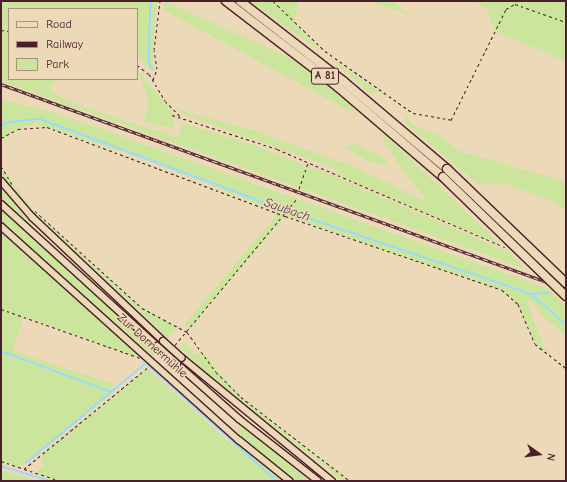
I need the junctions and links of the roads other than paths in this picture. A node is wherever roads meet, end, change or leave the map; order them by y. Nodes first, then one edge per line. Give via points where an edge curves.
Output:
1 (226, 1) edge
2 (240, 1) edge
3 (1, 181) edge
4 (1, 204) edge
5 (1, 226) edge
6 (566, 283) edge
7 (566, 296) edge
8 (290, 481) edge
9 (318, 481) edge
10 (332, 481) edge

1 - 7 highway, A 81, bridge via 338,87 442,177
2 - 6 highway, A 81, bridge via 354,90 447,170
3 - 10 main road, bridge via 32,217 162,341
4 - 9 main road, bridge via 239,419
5 - 8 street, Zur Dornermühle via 239,440

